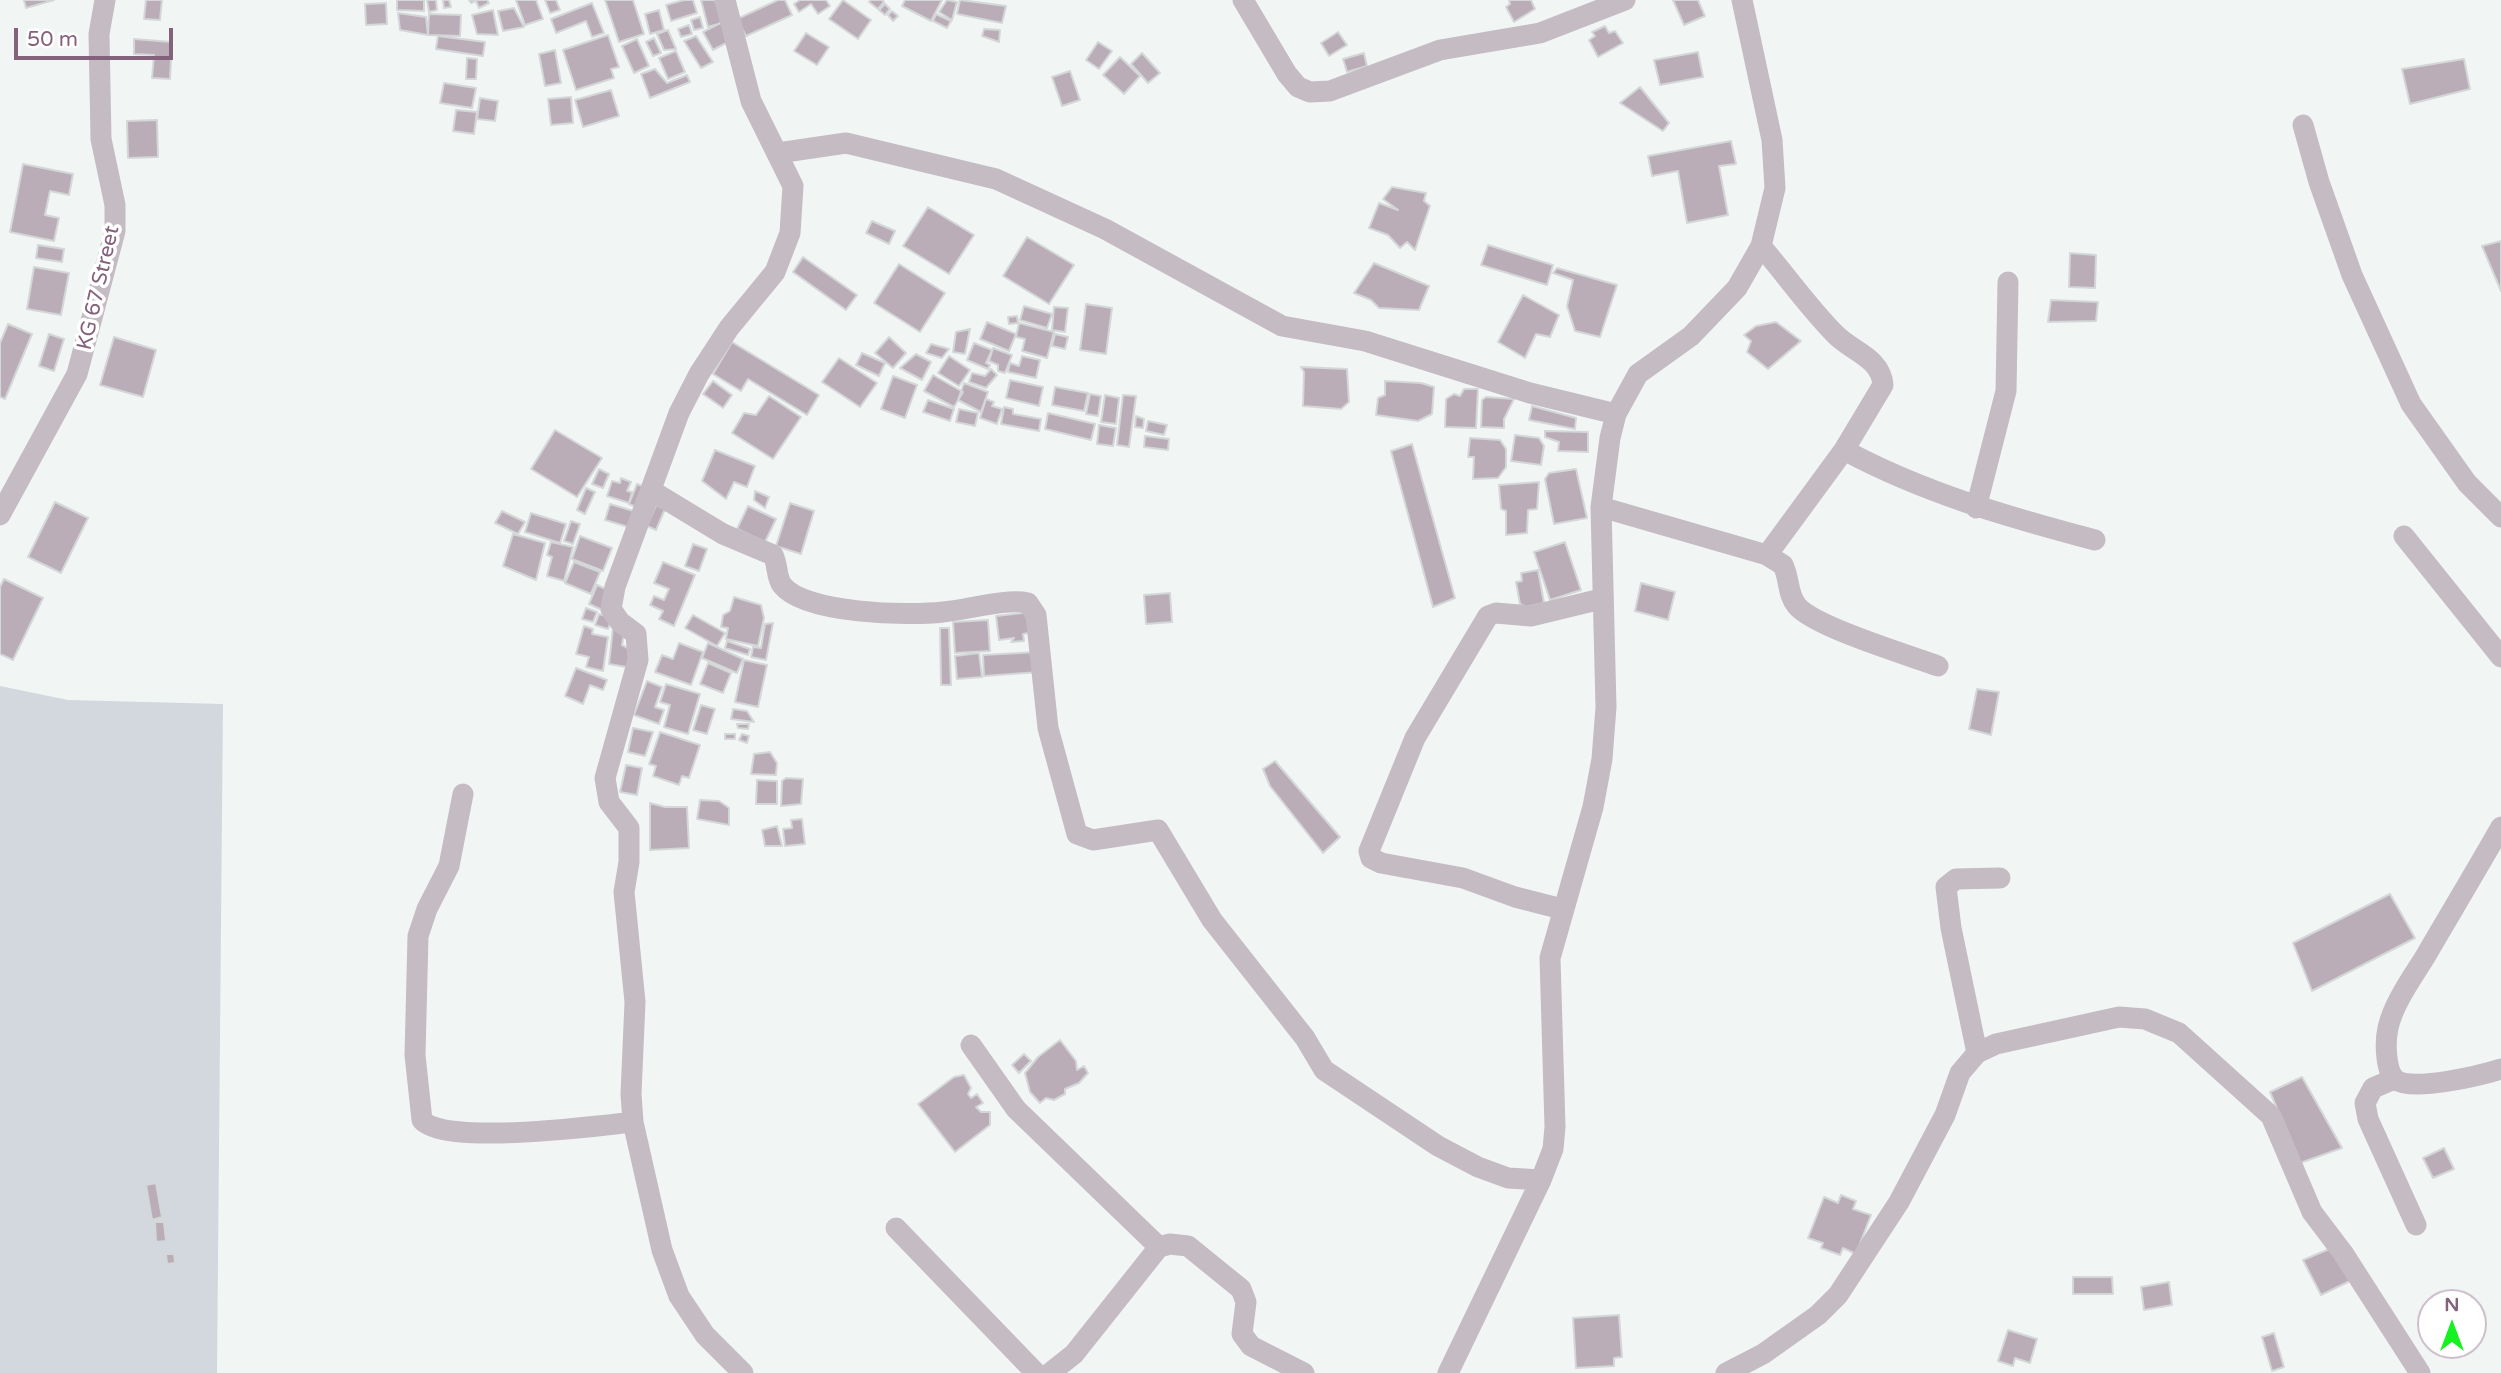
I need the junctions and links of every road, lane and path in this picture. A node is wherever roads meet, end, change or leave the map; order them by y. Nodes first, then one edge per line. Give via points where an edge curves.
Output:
1 (105, 0) edge
2 (724, 0) edge
3 (1244, 0) edge
4 (1625, 0) edge
5 (1742, 0) edge
6 (2303, 125) dead end
7 (778, 153) junction
8 (1761, 246) junction
9 (2008, 282) dead end
10 (1616, 414) junction
11 (1844, 450) junction
12 (652, 491) junction
13 (1601, 508) junction
14 (1976, 508) junction
15 (0, 515) edge
16 (2501, 517) edge
17 (2404, 536) dead end
18 (2095, 540) dead end
19 (1767, 555) junction
20 (1601, 599) junction
21 (2501, 657) edge
22 (1938, 666) dead end
23 (463, 794) dead end
24 (2501, 827) edge
25 (2000, 878) dead end
26 (1562, 909) junction
27 (971, 1045) dead end
28 (1977, 1053) junction
29 (2501, 1069) edge
30 (2394, 1079) junction
31 (633, 1122) junction
32 (1541, 1180) junction
33 (2416, 1225) dead end
34 (896, 1228) dead end
35 (1159, 1247) junction
36 (743, 1373) edge
37 (1036, 1373) edge
38 (1050, 1373) edge
39 (1304, 1373) edge
40 (1448, 1373) edge
41 (1726, 1373) edge
42 (2420, 1373) edge

1 - 15 street, KG 67 Street via 99,34 100,139 115,205 115,231 77,374
2 - 7 street via 751,101
3 - 4 street via 1287,74 1310,92 1330,91 1440,50 1540,33
5 - 8 street via 1772,140 1775,188
6 - 16 street via 2352,275 2411,404 2467,483
7 - 10 street via 846,142 996,179 1105,229 1282,326 1365,341 1530,393
7 - 12 street via 793,186 784,254 699,374
8 - 10 street via 1737,288 1691,336 1638,374
8 - 11 street via 1837,336 1882,373 1882,384
9 - 14 street via 2006,391
10 - 13 street
11 - 14 street via 1890,475
11 - 19 street
12 - 31 street via 611,609 636,634 638,660 605,778 610,802 629,828 624,892 635,1002
12 - 32 street via 723,534 773,555 783,587 832,607 879,614 1028,603 1036,615 1048,728 1077,834 1093,840 1158,830 1212,919 1294,1023 1324,1070 1438,1146 1478,1167 1508,1178
13 - 19 street
13 - 20 street
14 - 18 street
17 - 21 street
19 - 22 street via 1783,565 1791,598 1800,609 1844,632
20 - 26 street via 1606,707 1602,759 1588,829
20 - 26 street via 1531,616 1488,616 1415,738 1369,851 1371,858 1381,863 1463,878
23 - 31 street via 449,866 418,936 415,1055 422,1120 432,1127 495,1133 548,1133
24 - 30 street via 2403,994 2388,1028
25 - 28 street via 1956,879 1946,887
26 - 32 street via 1549,975 1555,1128 1553,1149
27 - 35 street via 1016,1108
28 - 41 street via 1960,1073 1945,1115 1899,1202 1838,1295 1774,1347
28 - 42 street via 1996,1044 2119,1017 2145,1019 2179,1033 2271,1116 2312,1213
29 - 30 street via 2415,1084
30 - 33 street via 2373,1088 2365,1103
31 - 36 street via 662,1250 680,1296 705,1335
32 - 40 street
34 - 37 street
35 - 38 street via 1074,1354
35 - 39 street via 1188,1246 1241,1289 1246,1302 1242,1334 1251,1346

